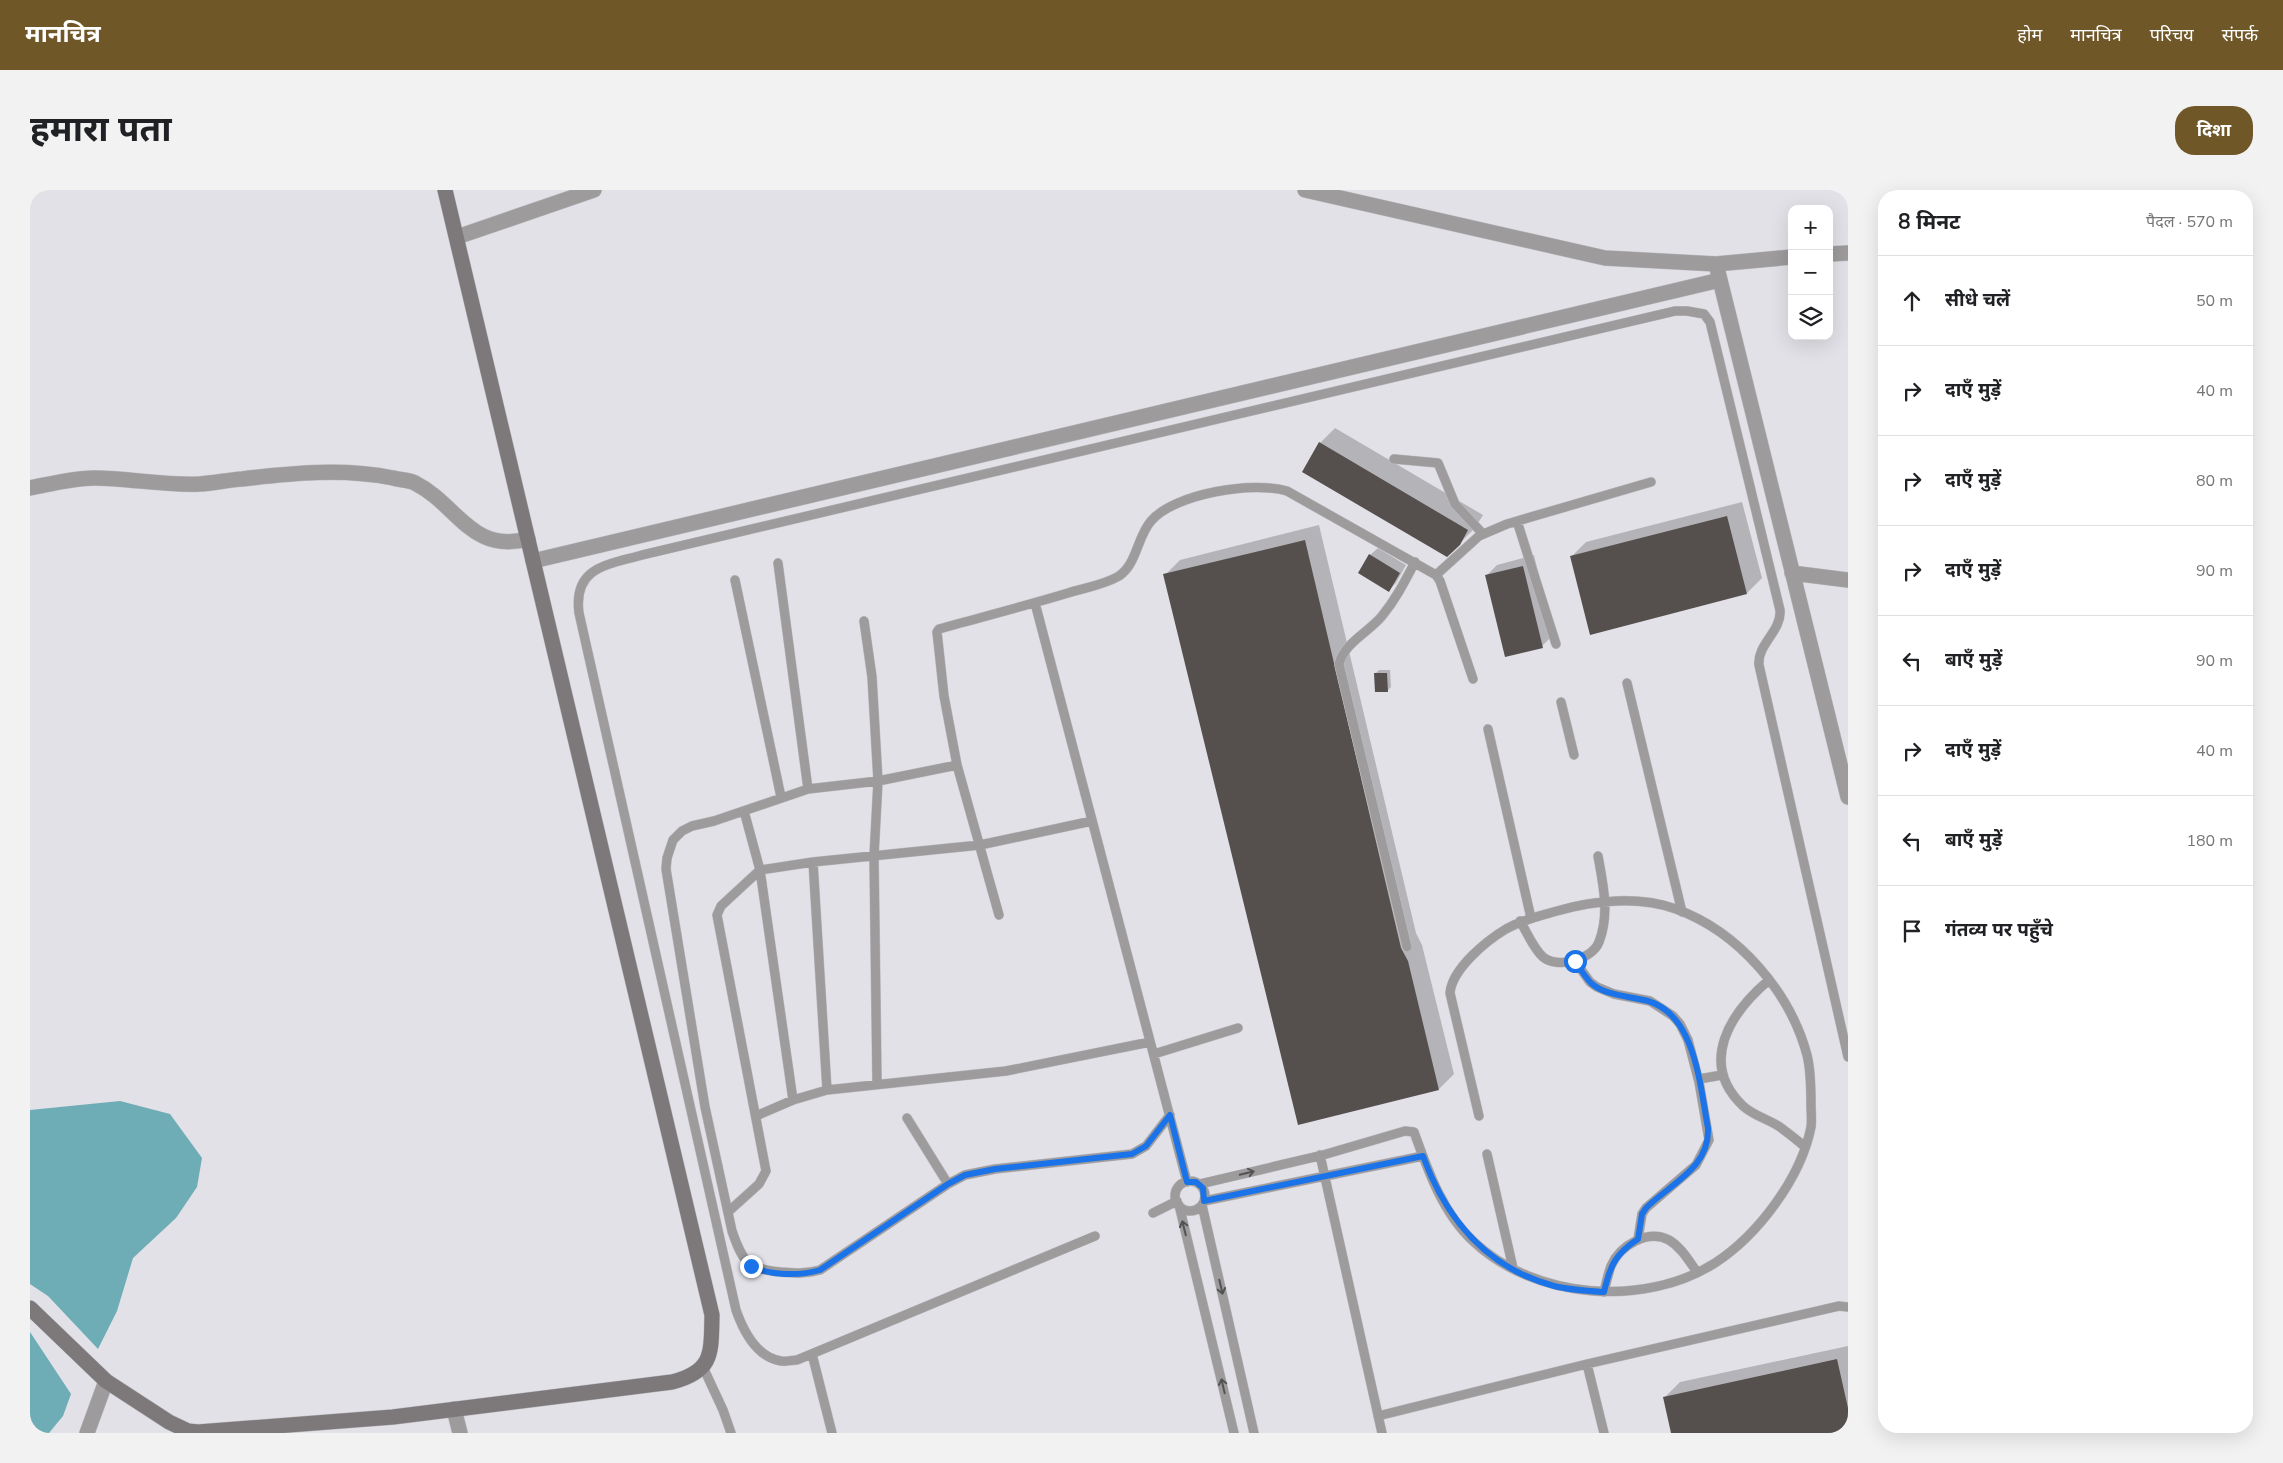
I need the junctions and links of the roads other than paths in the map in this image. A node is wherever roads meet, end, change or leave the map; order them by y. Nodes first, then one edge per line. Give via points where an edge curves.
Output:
1 (445, 190) edge
2 (594, 190) edge
3 (1305, 190) edge
4 (457, 237) junction
5 (1848, 253) edge
6 (1833, 254) edge
7 (1788, 257) edge
8 (1716, 264) junction
9 (1720, 280) junction
10 (1394, 459) dead end
11 (1650, 482) dead end
12 (30, 488) edge
13 (1517, 521) junction
14 (1483, 534) junction
15 (528, 539) junction
16 (533, 561) junction
17 (1415, 562) junction
18 (778, 563) dead end
19 (1792, 573) junction
20 (1436, 574) junction
21 (735, 580) dead end
22 (1848, 580) edge
23 (1034, 603) junction
24 (864, 621) dead end
25 (1556, 644) dead end
26 (1473, 679) dead end
27 (1627, 683) dead end
28 (1561, 702) dead end
29 (1488, 729) dead end
30 (1574, 755) dead end
31 (957, 765) junction
32 (1845, 775) edge
33 (878, 781) junction
34 (808, 789) junction
35 (781, 797) junction
36 (1848, 797) edge
37 (744, 811) junction
38 (1092, 821) junction
39 (980, 845) junction
40 (874, 856) junction
41 (1598, 856) dead end
42 (813, 862) junction
43 (760, 870) junction
44 (1606, 902) junction
45 (1682, 912) junction
46 (999, 914) dead end
47 (1531, 918) junction
48 (1520, 921) junction
49 (1407, 947) dead end
50 (1575, 961) junction
51 (1769, 980) junction
52 (1238, 1028) dead end
53 (1150, 1042) junction
54 (1154, 1054) junction
55 (1848, 1058) edge
56 (1722, 1074) junction
57 (1698, 1079) junction
58 (877, 1083) junction
59 (827, 1090) junction
60 (793, 1100) junction
61 (1170, 1115) junction
62 (756, 1116) junction
63 (1479, 1116) dead end
64 (908, 1118) dead end
65 (1804, 1146) junction
66 (1487, 1154) dead end
67 (1320, 1155) junction
68 (1423, 1156) junction
69 (1325, 1175) junction
70 (1187, 1182) junction
71 (948, 1184) junction
72 (1200, 1184) junction
73 (1178, 1203) junction
74 (1203, 1203) junction
75 (728, 1212) junction
76 (1153, 1213) dead end
77 (1095, 1236) dead end
78 (1638, 1239) junction
79 (1513, 1268) junction
80 (1697, 1272) junction
81 (1604, 1292) junction
82 (1848, 1307) edge
83 (30, 1308) edge
84 (812, 1354) junction
85 (1587, 1364) junction
86 (703, 1368) junction
87 (101, 1377) junction
88 (454, 1409) junction
89 (1378, 1416) junction
90 (87, 1433) edge
91 (460, 1433) edge
92 (731, 1433) edge
93 (832, 1433) edge
94 (1234, 1433) edge
95 (1254, 1433) edge
96 (1382, 1433) edge
97 (1604, 1433) edge

1 - 4 street
2 - 4 street
3 - 8 street via 1606,258
4 - 15 street via 492,397
5 - 6 street
7 - 8 street
8 - 9 street
9 - 16 street
9 - 19 street
10 - 14 lane via 1438,463 1455,504
11 - 13 lane
12 - 15 street via 94,478 201,484 298,474 342,472 376,475 414,483 483,538 499,543
13 - 14 lane
13 - 25 lane
14 - 20 lane
15 - 16 street
16 - 86 street via 712,1315 711,1347
17 - 20 lane
17 - 23 lane via 1288,491 1245,486 1162,511 1151,520 1131,562 1118,576
17 - 49 lane via 1382,616 1346,648 1339,664
18 - 34 lane
19 - 22 street
19 - 32 street
20 - 26 lane
21 - 35 lane
23 - 31 lane via 937,632 944,696
23 - 38 lane
24 - 33 lane via 872,677
27 - 45 lane
28 - 30 lane
29 - 47 lane
31 - 33 lane
31 - 39 lane
32 - 36 street
33 - 34 lane
33 - 40 lane
34 - 35 lane
35 - 37 lane
37 - 43 lane
37 - 75 lane via 682,831 670,847 666,868 705,1107
38 - 39 lane
38 - 53 lane
39 - 40 lane
39 - 46 lane
40 - 42 lane
40 - 58 lane
41 - 44 lane
42 - 43 lane
42 - 59 lane
43 - 60 lane
43 - 62 lane via 721,906 718,915
44 - 45 lane via 1641,901
44 - 47 lane via 1578,904
44 - 50 lane via 1599,942 1594,950
45 - 51 lane via 1706,923 1736,945
47 - 48 lane
48 - 50 lane via 1544,958 1554,962
48 - 63 lane via 1491,938 1450,986
50 - 57 lane via 1597,987 1650,1001 1673,1016 1688,1040
51 - 56 lane via 1741,1007 1731,1025 1721,1052
51 - 65 lane via 1781,995 1808,1057 1811,1126
52 - 54 lane
53 - 54 lane
53 - 58 lane via 1006,1071
54 - 61 lane
55 - 84 lane via 1759,665 1759,653 1779,621 1780,610 1710,322 1704,314 1676,311 642,555 589,574 579,589 579,614 736,1310 754,1345 766,1354 780,1361
56 - 57 lane
56 - 65 lane via 1726,1085 1744,1106
57 - 78 lane via 1709,1140 1696,1165 1646,1208
58 - 59 lane
59 - 60 lane
60 - 62 lane
61 - 70 lane
61 - 71 lane via 1146,1146 1132,1154 995,1169 965,1175
62 - 75 lane via 766,1171 758,1184
64 - 71 lane
65 - 80 lane via 1784,1191 1765,1218 1743,1242
66 - 79 lane
67 - 68 lane via 1409,1131 1414,1132
67 - 69 lane
72 -> 67 lane
68 - 69 lane
68 - 79 lane via 1438,1194 1456,1220 1474,1242
69 - 74 lane
69 - 89 lane
70 - 72 lane
70 - 73 lane via 1176,1191
71 - 75 lane via 834,1262 805,1274 760,1270 751,1266 739,1250
72 - 74 lane via 1205,1192
73 - 74 lane via 1190,1211
73 - 76 lane
94 -> 73 lane
74 -> 95 lane
77 - 84 lane
78 - 80 lane via 1661,1236 1671,1241
78 - 81 lane via 1626,1247 1612,1264
79 - 81 lane via 1555,1286
80 - 81 lane via 1659,1285 1616,1293
82 - 85 lane via 1839,1306
83 - 87 street
84 - 93 lane
85 - 89 lane
85 - 97 lane
86 - 88 street via 691,1377 672,1382
86 - 92 lane
87 - 88 street via 169,1422 198,1432 393,1417
87 - 90 street
88 - 91 street
89 - 96 lane

